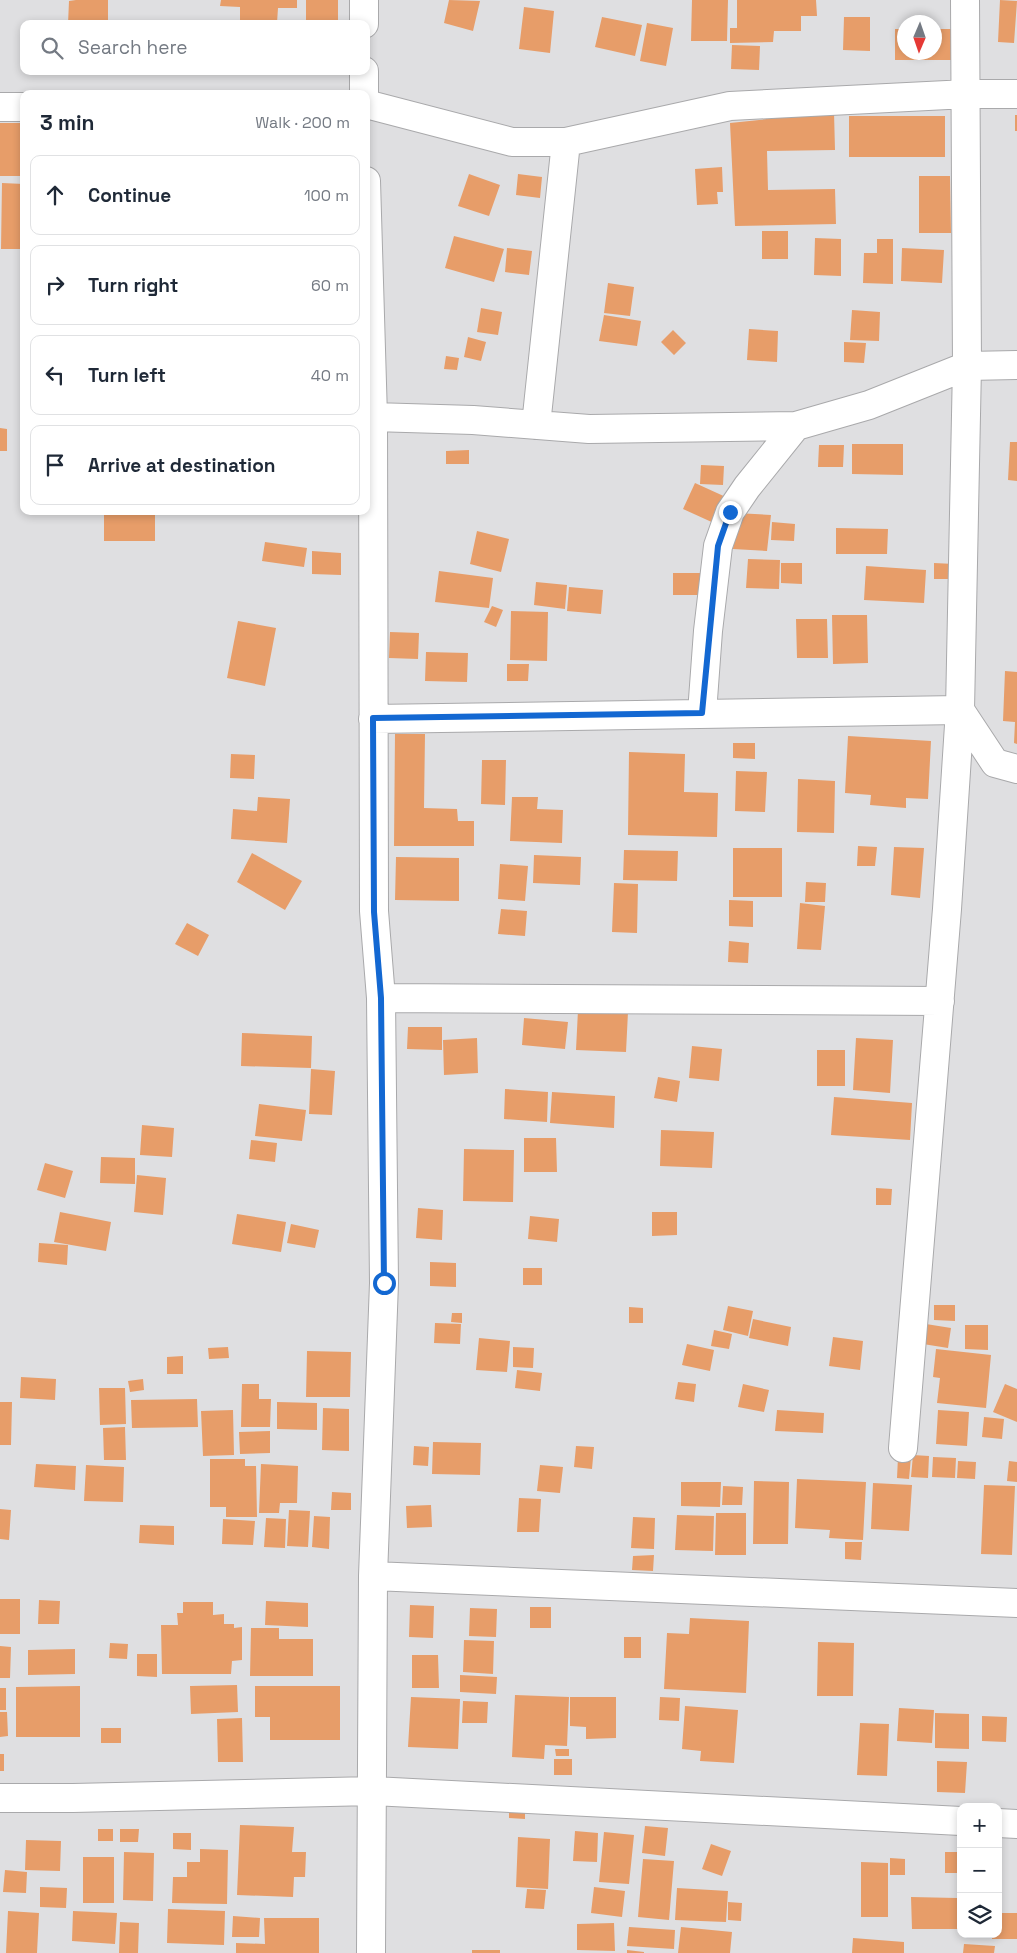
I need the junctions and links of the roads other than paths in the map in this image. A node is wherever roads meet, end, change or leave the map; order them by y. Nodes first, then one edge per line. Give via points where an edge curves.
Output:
1 (364, 0) edge
2 (965, 0) edge
3 (364, 20) edge
4 (364, 75) edge
5 (364, 90) edge
6 (967, 94) junction
7 (1017, 94) edge
8 (370, 105) edge
9 (0, 107) edge
10 (20, 107) edge
11 (566, 142) junction
12 (370, 299) edge
13 (1017, 365) edge
14 (967, 366) junction
15 (374, 417) junction
16 (536, 425) junction
17 (796, 426) junction
18 (960, 710) junction
19 (702, 713) junction
20 (373, 718) junction
21 (1017, 769) edge
22 (381, 998) junction
23 (940, 1001) junction
24 (903, 1448) dead end
25 (373, 1576) junction
26 (1017, 1603) edge
27 (373, 1791) junction
28 (0, 1798) edge
29 (957, 1821) edge
30 (1002, 1823) edge
31 (1017, 1824) edge
32 (371, 1953) edge

1 - 3 street
2 - 6 street
4 - 5 street
6 - 7 street
6 - 11 street via 730,106
6 - 14 street
8 - 11 street via 512,142
9 - 10 street
11 - 16 street
12 - 15 street
13 - 14 street
14 - 17 street via 869,405
14 - 18 street
15 - 16 street
15 - 20 street
16 - 17 street via 589,429
17 - 19 street via 730,512 718,546
18 - 19 street
18 - 21 street via 995,763
18 - 23 street
19 - 20 street
20 - 22 street via 374,912
22 - 23 street
22 - 25 street via 384,1283
23 - 24 street
25 - 26 street
25 - 27 street
27 - 28 street
27 - 29 street
27 - 32 street
30 - 31 street

